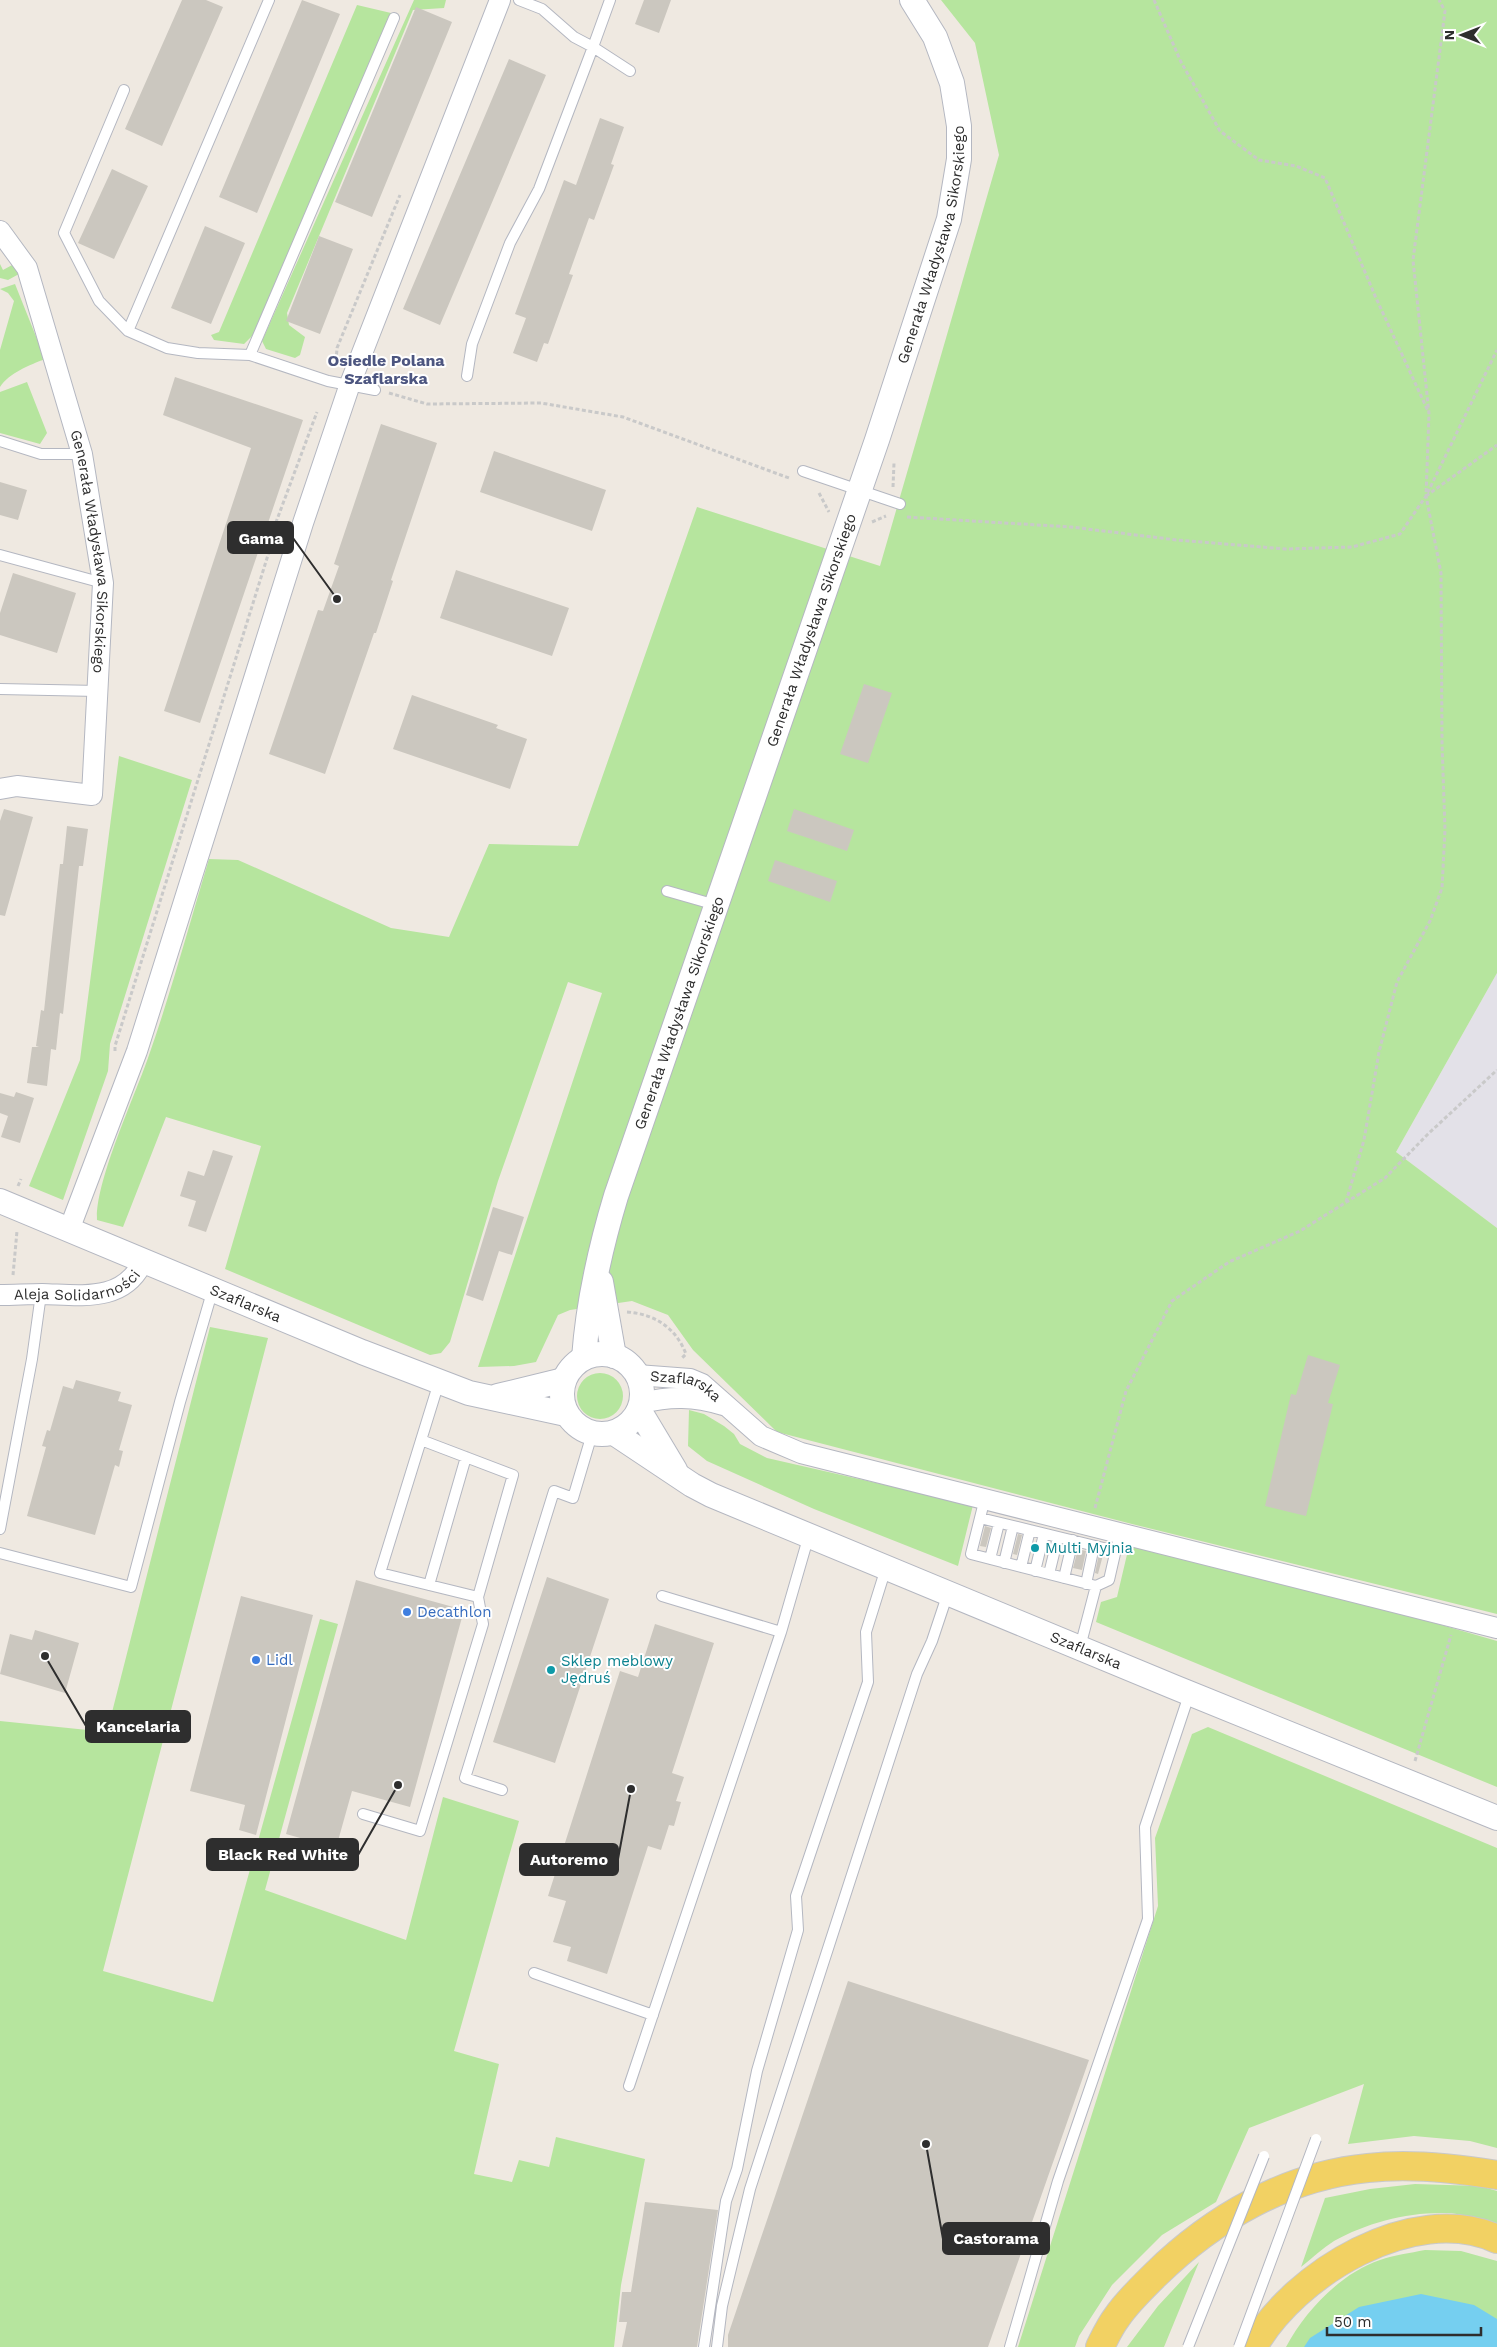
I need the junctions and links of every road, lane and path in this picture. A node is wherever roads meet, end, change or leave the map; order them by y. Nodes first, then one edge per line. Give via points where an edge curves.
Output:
1 (269, 0) edge
2 (500, 0) edge
3 (519, 0) edge
4 (610, 0) edge
5 (912, 0) edge
6 (1154, 0) edge
7 (1439, 0) edge
8 (394, 18) dead end
9 (593, 47) junction
10 (630, 72) dead end
11 (124, 90) dead end
12 (0, 231) edge
13 (128, 331) junction
14 (1497, 350) edge
15 (250, 355) junction
16 (467, 376) dead end
17 (350, 384) junction
18 (375, 390) joint
19 (319, 407) dead end
20 (1429, 414) junction
21 (0, 440) edge
22 (1497, 445) edge
23 (82, 454) junction
24 (803, 471) dead end
25 (794, 480) dead end
26 (817, 490) dead end
27 (859, 490) junction
28 (1426, 496) junction
29 (900, 504) dead end
30 (834, 514) dead end
31 (883, 516) dead end
32 (893, 516) dead end
33 (903, 517) dead end
34 (0, 555) edge
35 (103, 583) junction
36 (0, 689) edge
37 (98, 690) junction
38 (0, 789) edge
39 (666, 891) dead end
40 (718, 905) junction
41 (116, 1054) dead end
42 (1497, 1070) edge
43 (0, 1202) edge
44 (1346, 1202) junction
45 (23, 1211) junction
46 (69, 1230) junction
47 (143, 1260) junction
48 (598, 1260) junction
49 (6, 1288) edge
50 (213, 1289) junction
51 (41, 1294) junction
52 (622, 1312) dead end
53 (614, 1356) junction
54 (584, 1358) junction
55 (678, 1370) junction
56 (637, 1376) junction
57 (564, 1380) junction
58 (440, 1382) junction
59 (494, 1398) junction
60 (640, 1406) junction
61 (729, 1407) junction
62 (566, 1414) junction
63 (603, 1433) junction
64 (422, 1440) junction
65 (466, 1457) junction
66 (679, 1476) junction
67 (985, 1498) junction
68 (980, 1518) junction
69 (999, 1523) junction
70 (1091, 1525) junction
71 (1013, 1526) junction
72 (0, 1529) edge
73 (1030, 1530) junction
74 (1044, 1534) junction
75 (809, 1535) junction
76 (1058, 1537) junction
77 (1073, 1540) junction
78 (1118, 1542) junction
79 (1094, 1546) junction
80 (0, 1553) edge
81 (990, 1559) junction
82 (1004, 1562) junction
83 (886, 1567) junction
84 (1021, 1567) junction
85 (1035, 1571) junction
86 (1049, 1574) junction
87 (1064, 1578) junction
88 (429, 1585) junction
89 (1091, 1585) junction
90 (948, 1593) junction
91 (662, 1596) dead end
92 (478, 1597) junction
93 (1457, 1618) junction
94 (1497, 1628) edge
95 (781, 1632) junction
96 (1080, 1647) junction
97 (1190, 1692) junction
98 (1406, 1759) dead end
99 (1415, 1762) junction
100 (1424, 1766) dead end
101 (502, 1790) dead end
102 (363, 1814) dead end
103 (1497, 1818) edge
104 (534, 1973) dead end
105 (653, 2015) junction
106 (629, 2086) dead end
107 (1316, 2139) dead end
108 (1264, 2156) dead end
109 (1497, 2174) edge
110 (1497, 2239) edge
111 (704, 2347) edge
112 (717, 2347) edge
113 (1010, 2347) edge
114 (1100, 2347) edge
115 (1188, 2347) edge
116 (1239, 2347) edge
117 (1253, 2347) edge

1 - 13 lane
2 - 17 street
3 - 9 lane via 542,9 574,37
4 - 9 lane
5 - 27 street, Generała Władysława Sikorskiego via 935,37 952,83 959,126 959,159 950,219
6 - 20 path via 1181,62 1220,131 1259,160 1296,166 1325,178
7 - 20 path via 1445,11 1413,260
8 - 15 lane
9 - 10 lane
9 - 16 lane via 539,189 510,243 472,344
11 - 13 lane via 64,233 98,301
12 - 23 street, Generała Władysława Sikorskiego via 27,268
13 - 15 lane via 167,348 198,354
14 - 28 path
15 - 17 lane via 328,381
17 - 18 lane
17 - 46 street via 137,1051
18 - 25 path via 427,404 541,403 624,417
19 - 41 path via 275,524 270,549 115,1046
20 - 28 path
21 - 23 lane via 41,454
22 - 28 path
23 - 35 street, Generała Władysława Sikorskiego
24 - 27 lane
26 - 30 path via 829,512
27 - 29 lane
27 - 40 street, Generała Władysława Sikorskiego
28 - 33 path via 1400,534 1352,547 1286,549 1178,540 1071,526
28 - 44 path via 1441,573 1445,830 1442,888 1430,921 1397,982 1379,1052 1364,1140
31 - 32 path
34 - 35 lane
35 - 37 street, Generała Władysława Sikorskiego
36 - 37 lane
37 - 38 street, Generała Władysława Sikorskiego via 92,794 17,786
39 - 40 lane
40 - 48 street, Generała Władysława Sikorskiego via 616,1196
42 - 44 path via 1384,1178
43 - 45 street, Szaflarska
44 - 70 path via 1300,1231 1229,1262 1172,1301 1126,1391
45 - 46 street, Szaflarska
45 - 49 path
46 - 47 street, Szaflarska
47 - 50 street, Szaflarska
47 - 51 street, Aleja Solidarności via 137,1274 121,1287 99,1295
48 - 53 street, Generała Władysława Sikorskiego
48 - 54 street, Generała Władysława Sikorskiego
49 - 51 street, Aleja Solidarności
50 - 58 street, Szaflarska
50 - 80 lane via 131,1587
51 - 72 lane
52 - 55 path via 649,1315 673,1332 686,1354
53 - 54 street via 604,1354
53 - 56 street via 623,1360
54 - 57 street via 576,1363
55 - 56 street, Szaflarska
55 - 61 street, Szaflarska via 702,1384
56 - 60 street via 642,1394
57 - 59 street, Szaflarska
57 - 62 street via 562,1403
58 - 59 street, Szaflarska
58 - 64 lane
59 - 62 street, Szaflarska
60 - 61 street, Szaflarska via 676,1396
60 - 63 street via 624,1428
60 - 66 street, Szaflarska
61 - 67 street, Szaflarska via 761,1436 801,1453
62 - 63 street via 573,1423
63 - 66 street, Szaflarska
63 - 101 lane via 572,1498 554,1491 465,1778
64 - 65 lane
64 - 88 lane via 380,1573
65 - 88 lane
65 - 92 lane via 513,1475
66 - 75 street, Szaflarska via 711,1495
67 - 68 lane
67 - 70 street, Szaflarska
68 - 69 lane
68 - 81 lane via 971,1554
69 - 71 lane
69 - 81 lane
70 - 78 street, Szaflarska
71 - 73 lane
71 - 82 lane
73 - 74 lane
73 - 84 lane
74 - 76 lane
74 - 85 lane
75 - 83 street, Szaflarska
75 - 95 lane
76 - 77 lane
76 - 86 lane
77 - 79 lane
77 - 87 lane
78 - 79 lane
78 - 89 lane via 1109,1580
78 - 93 street, Szaflarska
79 - 89 lane
81 - 82 lane
82 - 84 lane
83 - 90 street, Szaflarska
83 - 111 lane via 866,1632 868,1682 796,1896 798,1930 757,2071 737,2169 726,2201
84 - 85 lane
85 - 86 lane
86 - 87 lane
87 - 89 lane
88 - 92 lane
89 - 96 lane
90 - 96 street, Szaflarska
90 - 112 lane via 917,1674 750,2189 722,2306
91 - 95 lane
92 - 102 lane via 483,1624 420,1831
93 - 94 street, Szaflarska
93 - 99 path
95 - 105 lane
96 - 97 street, Szaflarska
97 - 103 street, Szaflarska
97 - 113 lane via 1145,1827 1148,1919 1058,2181
98 - 99 path
99 - 100 path
104 - 105 lane
105 - 106 lane
107 - 116 lane, bridge
108 - 115 lane, bridge
109 - 114 main road via 1424,2166 1368,2168 1288,2186 1252,2203 1178,2252 1117,2317
110 - 117 main road via 1464,2230 1435,2230 1408,2232 1383,2239 1332,2267 1308,2286 1276,2315

